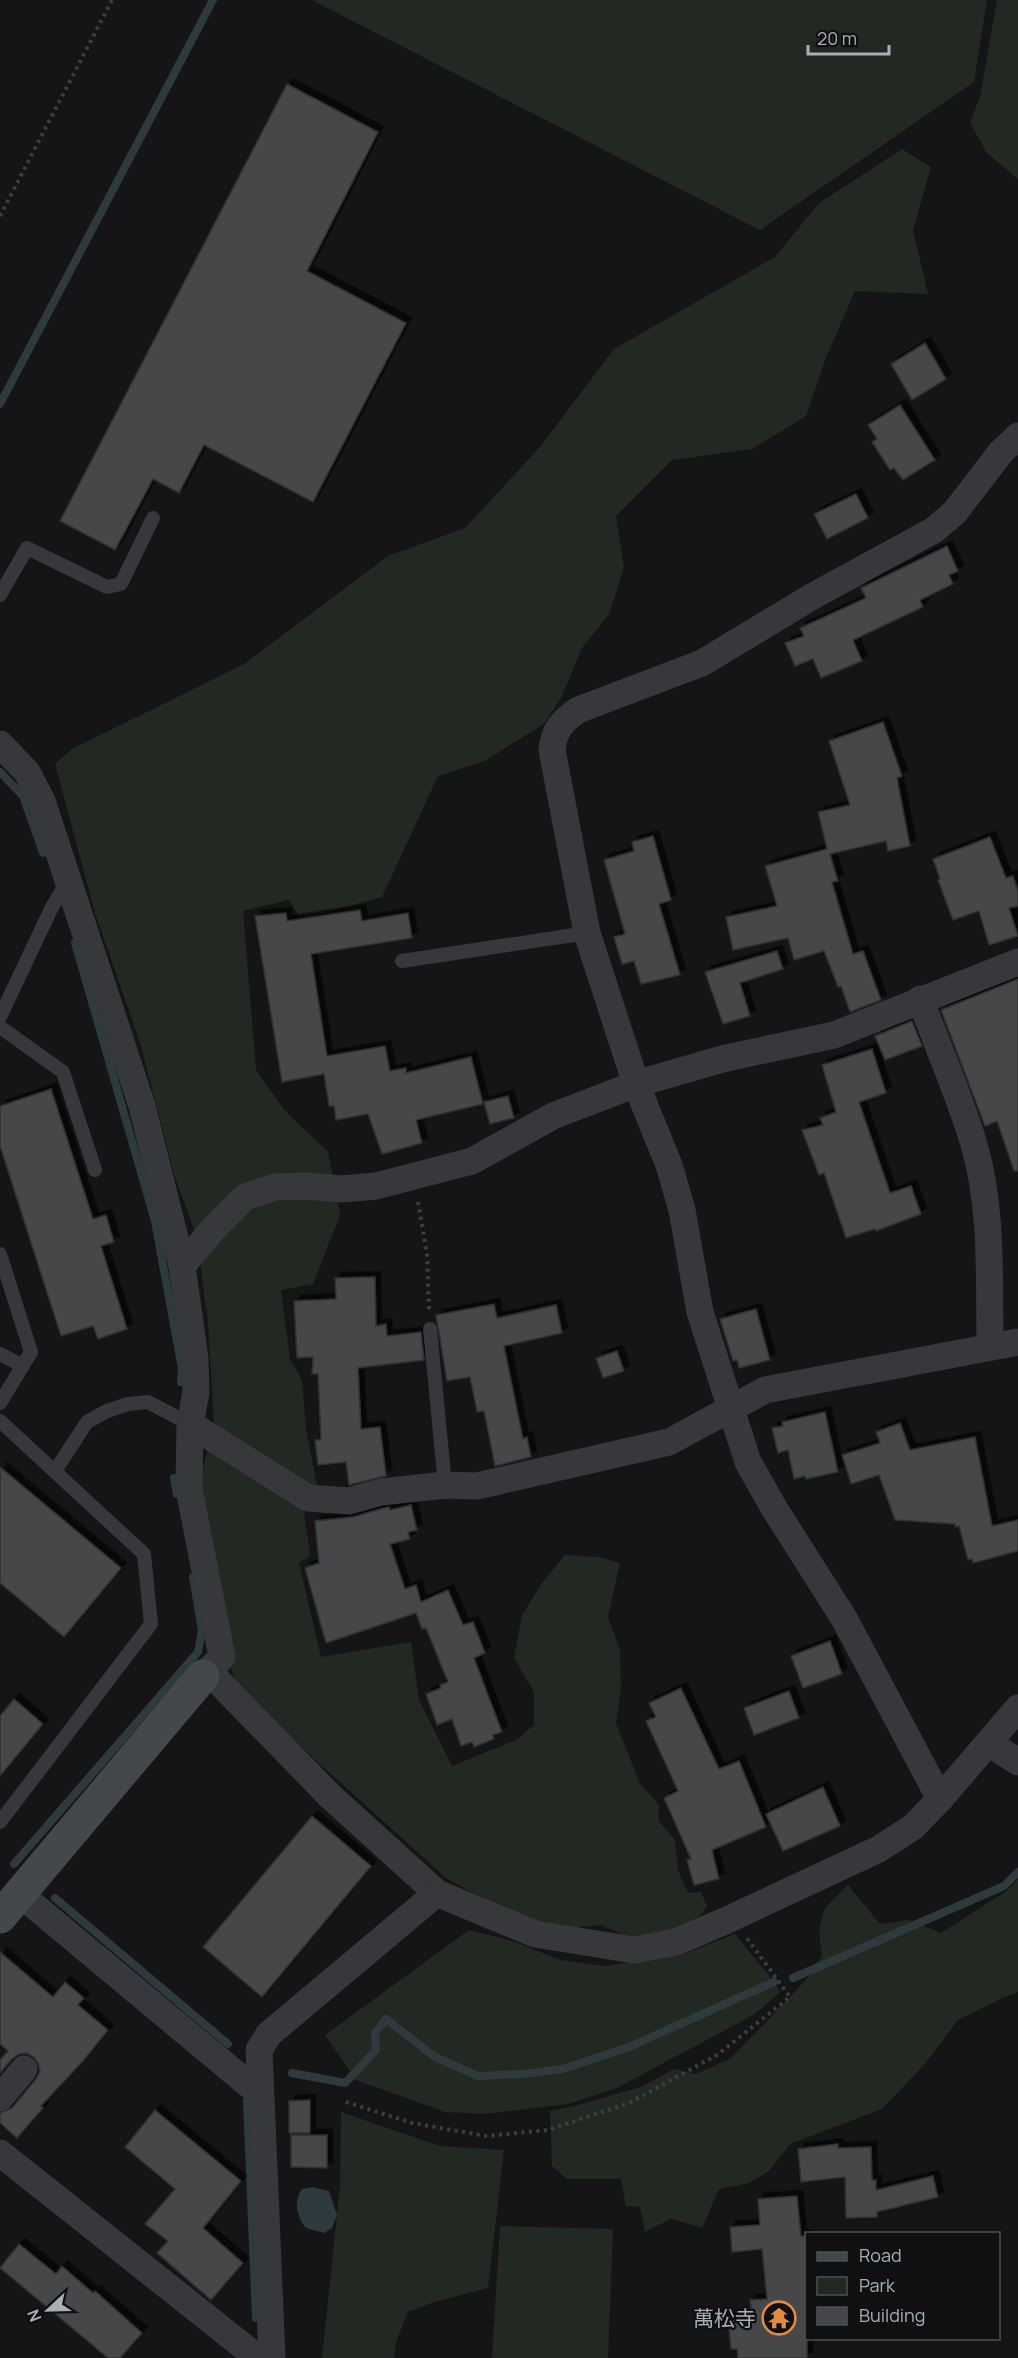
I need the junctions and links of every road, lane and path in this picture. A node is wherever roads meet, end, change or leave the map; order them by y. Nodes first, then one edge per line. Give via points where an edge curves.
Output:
1 (112, 0) edge
2 (0, 216) edge
3 (1018, 436) edge
4 (153, 518) dead end
5 (0, 596) edge
6 (0, 744) edge
7 (68, 880) junction
8 (587, 933) junction
9 (402, 961) dead end
10 (1018, 962) edge
11 (920, 999) junction
12 (0, 1017) edge
13 (0, 1028) edge
14 (636, 1084) junction
15 (95, 1170) dead end
16 (414, 1177) junction
17 (0, 1254) edge
18 (182, 1266) junction
19 (430, 1329) joint
20 (1018, 1342) edge
21 (990, 1347) junction
22 (0, 1354) edge
23 (23, 1366) junction
24 (0, 1403) edge
25 (732, 1408) junction
26 (0, 1421) edge
27 (190, 1424) junction
28 (55, 1471) junction
29 (445, 1485) junction
30 (203, 1676) junction
31 (1018, 1708) edge
32 (989, 1743) junction
33 (1018, 1762) edge
34 (940, 1799) junction
35 (0, 1822) edge
36 (437, 1893) junction
37 (10, 1906) edge
38 (733, 1918) junction
39 (24, 2069) dead end
40 (260, 2094) junction
41 (0, 2098) edge
42 (346, 2102) dead end
43 (0, 2153) edge
44 (258, 2358) edge
45 (272, 2358) edge

1 - 2 path
3 - 8 street via 1000,452 955,512 934,530 702,663 578,710 564,720 556,730 552,750
4 - 5 lane via 120,585 106,587 27,548
6 - 7 street via 27,772 42,801
7 - 12 lane
7 - 18 street via 142,1106
8 - 9 lane
8 - 14 street
10 - 11 street
11 - 14 street via 834,1035 722,1059
11 - 21 street via 973,1142 984,1196 989,1241
13 - 15 lane via 63,1072
14 - 16 street via 553,1116 472,1161
14 - 25 street via 669,1165 682,1210 700,1312
16 - 18 street via 365,1187 275,1187 245,1197
16 - 19 path via 427,1254
17 - 23 lane via 32,1352
18 - 27 street via 195,1358 196,1392
19 - 29 lane
20 - 21 street
21 - 25 street via 765,1390
22 - 23 lane
23 - 24 lane
25 - 29 street via 669,1442 477,1486
25 - 34 street via 748,1462 845,1620
26 - 28 lane
27 - 28 lane via 148,1402 107,1411 87,1422
27 - 29 street via 308,1498 349,1501 381,1492
27 - 30 street via 189,1489 222,1657
28 - 35 lane via 144,1554 151,1624
30 - 36 street via 217,1680 330,1796
30 - 37 street
31 - 32 street
32 - 33 street
32 - 34 street
34 - 38 street via 913,1827 879,1849
36 - 38 street via 535,1934 634,1950 676,1942
36 - 40 street via 269,2034 259,2050
37 - 40 street
38 - 42 path via 790,1997 717,2055 629,2103 548,2130 486,2136 412,2122
39 - 41 street
40 - 45 street
43 - 44 street

